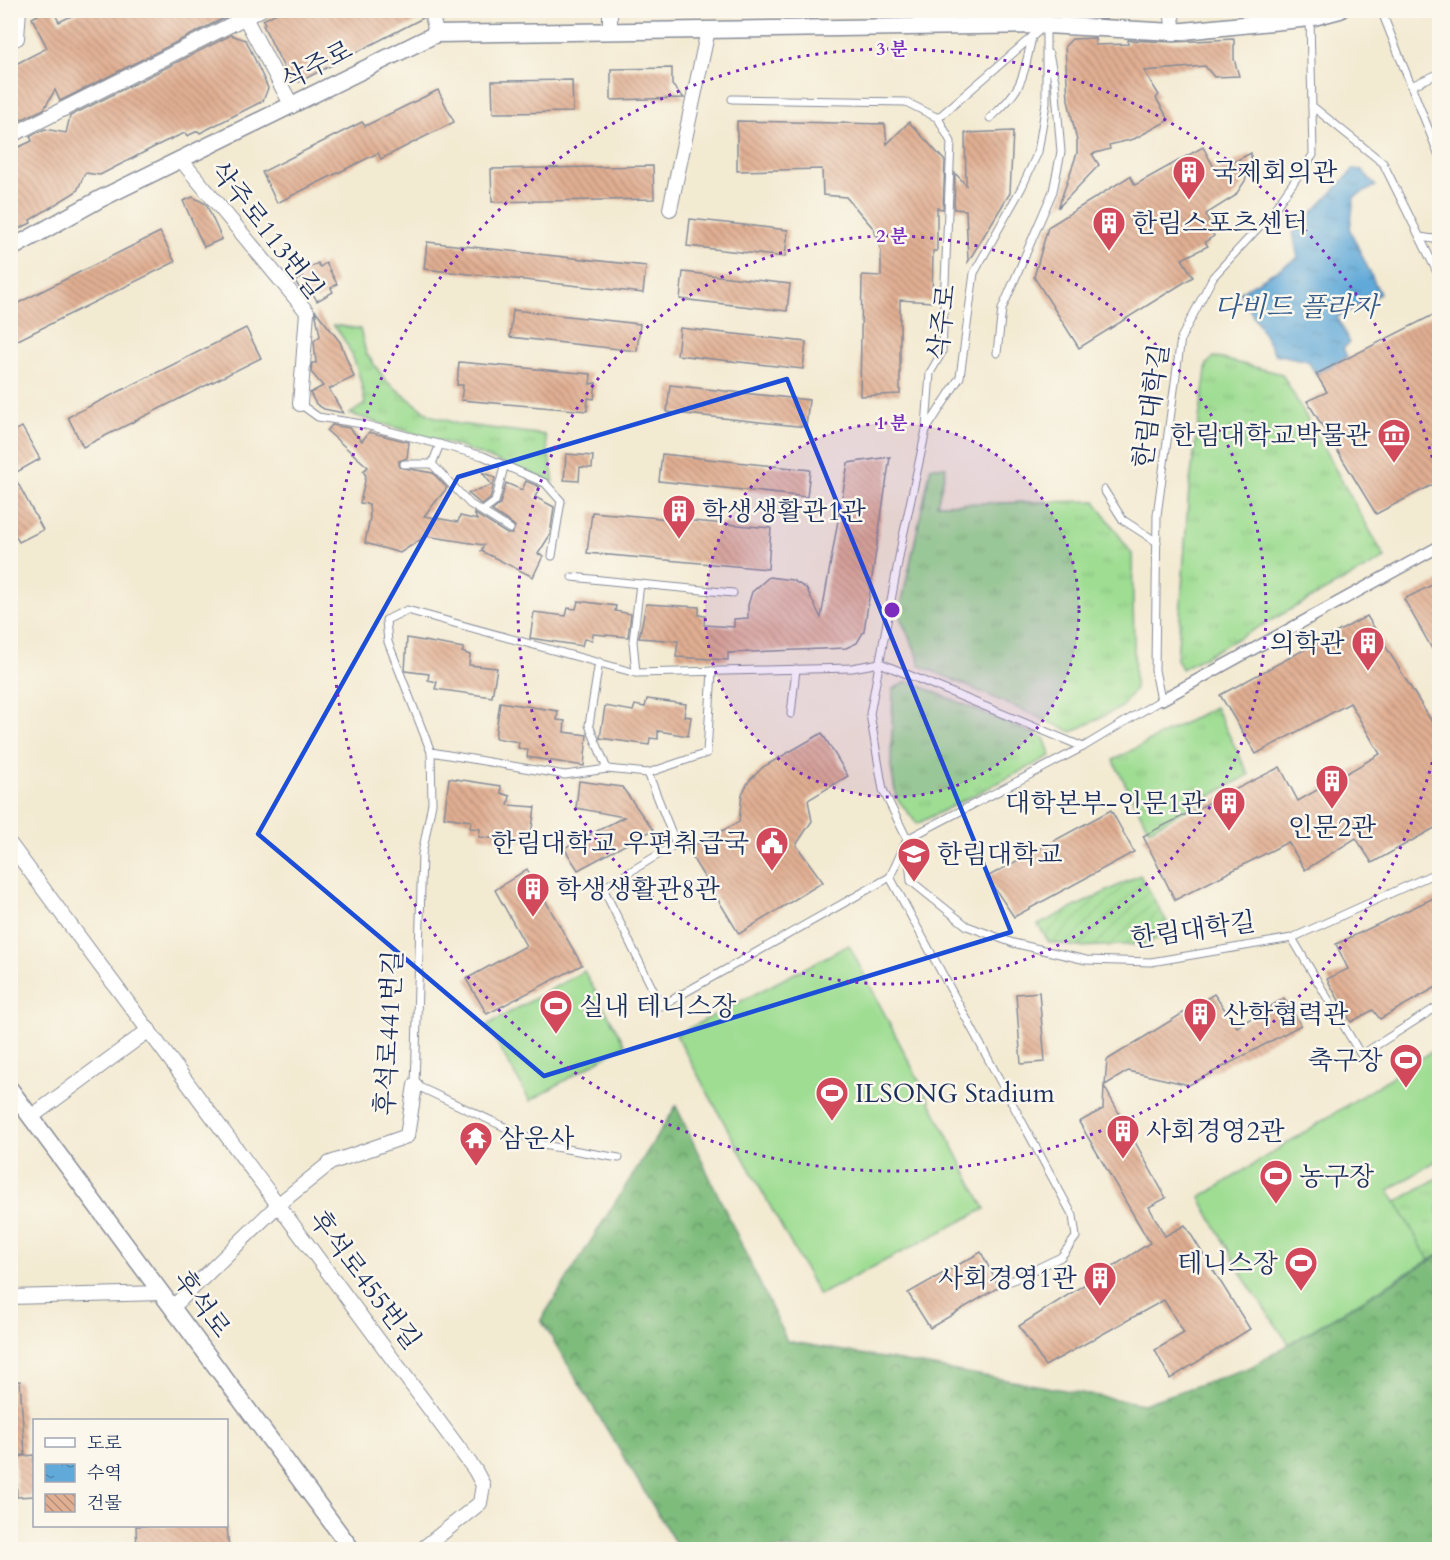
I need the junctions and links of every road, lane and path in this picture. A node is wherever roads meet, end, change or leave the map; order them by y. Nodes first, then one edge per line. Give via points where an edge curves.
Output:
1 (19, 10) edge
2 (260, 10) edge
3 (431, 10) edge
4 (610, 10) edge
5 (1171, 10) edge
6 (1340, 10) edge
7 (1381, 10) edge
8 (243, 15) edge
9 (1268, 15) edge
10 (920, 18) edge
11 (1310, 18) junction
12 (1045, 25) edge
13 (708, 30) junction
14 (610, 32) junction
15 (1174, 32) junction
16 (436, 34) junction
17 (1032, 37) junction
18 (10, 41) edge
19 (1440, 73) edge
20 (1411, 86) junction
21 (732, 99) dead end
22 (292, 106) junction
23 (1312, 106) junction
24 (938, 118) junction
25 (990, 118) dead end
26 (10, 136) edge
27 (1440, 158) edge
28 (181, 160) junction
29 (670, 209) dead end
30 (1420, 237) junction
31 (1440, 240) edge
32 (10, 249) edge
33 (1440, 278) edge
34 (997, 353) dead end
35 (300, 404) joint
36 (926, 430) junction
37 (440, 444) junction
38 (404, 464) dead end
39 (432, 464) junction
40 (504, 467) junction
41 (1104, 490) dead end
42 (483, 511) junction
43 (510, 529) dead end
44 (1157, 542) junction
45 (1440, 546) edge
46 (552, 556) dead end
47 (572, 577) dead end
48 (640, 584) junction
49 (734, 593) dead end
50 (599, 662) junction
51 (880, 663) junction
52 (796, 669) junction
53 (712, 671) junction
54 (636, 673) junction
55 (1161, 700) junction
56 (790, 714) dead end
57 (1083, 747) junction
58 (431, 752) junction
59 (607, 769) junction
60 (648, 773) junction
61 (907, 839) junction
62 (10, 844) edge
63 (1440, 871) edge
64 (890, 877) junction
65 (1292, 938) junction
66 (1440, 1005) edge
67 (149, 1030) junction
68 (415, 1085) junction
69 (10, 1089) edge
70 (31, 1117) junction
71 (619, 1158) dead end
72 (279, 1204) junction
73 (1011, 1281) dead end
74 (162, 1293) junction
75 (10, 1298) edge
76 (173, 1307) junction
77 (352, 1550) edge
78 (421, 1550) edge

1 - 18 street via 17,38
2 - 8 street
3 - 16 street
4 - 14 street
5 - 15 street
6 - 11 street, 삭주로
7 - 20 lane
8 - 22 street
8 - 26 street
9 - 11 street, 삭주로
9 - 15 street, 삭주로
10 - 12 street, 삭주로
10 - 13 street, 삭주로
11 - 23 lane, 한림대학길
12 - 15 street, 삭주로
12 - 17 lane
12 - 34 lane via 1061,152 1053,191 1002,309
12 - 36 lane, 삭주로 via 1046,103 1038,152 974,273 960,377
13 - 14 street, 삭주로
13 - 29 street
14 - 16 street, 삭주로
16 - 22 street, 삭주로
17 - 24 lane
17 - 25 lane via 1023,82 1011,100
19 - 20 lane
20 - 27 lane
21 - 24 lane via 906,102
22 - 28 street, 삭주로
23 - 30 lane via 1383,163
23 - 44 lane, 한림대학길 via 1313,155 1270,215 1213,277 1181,338 1157,515
24 - 36 lane via 951,142 942,352 930,373
28 - 32 street, 삭주로
28 - 35 street, 삭주로113번길 via 307,312
30 - 31 lane
30 - 33 lane
35 - 37 lane via 318,417
36 - 51 lane, 삭주로
37 - 39 lane
37 - 40 lane via 483,456
38 - 39 lane
39 - 42 lane via 470,504
40 - 42 lane via 495,502
40 - 46 lane via 544,483 561,501
41 - 44 lane via 1124,520
42 - 43 lane
44 - 55 lane, 한림대학길 via 1155,670
45 - 55 street
47 - 48 lane
48 - 49 lane
48 - 54 lane via 633,641
50 - 54 lane
50 - 58 lane via 407,610 386,620 388,642
50 - 59 lane via 589,725
51 - 52 lane
51 - 57 lane
51 - 61 lane, 삭주로 via 870,714 883,790
52 - 53 lane
52 - 56 lane
53 - 54 lane
53 - 60 lane via 707,753
55 - 57 lane
57 - 61 lane
58 - 59 lane via 565,775
58 - 68 lane, 후석로441번길 via 432,803 422,854
59 - 60 lane
60 - 64 lane via 676,844 603,888 661,1006
61 - 64 lane
61 - 65 lane, 한림대학길 via 911,881 967,926 1013,943 1086,960 1151,962
62 - 67 street, 후석로455번길
63 - 65 lane, 한림대학길
64 - 73 lane via 1073,1216 1076,1237 1061,1257
65 - 66 lane via 1361,1055
67 - 70 street
67 - 72 street, 후석로455번길
68 - 71 lane via 543,1145
68 - 72 street, 후석로441번길 via 407,1136 330,1163
69 - 70 street, 후석로
70 - 74 street, 후석로
72 - 76 street, 후석로441번길
72 - 78 street, 후석로455번길 via 483,1485 480,1503
74 - 75 street
74 - 76 street, 후석로
76 - 77 street, 후석로

